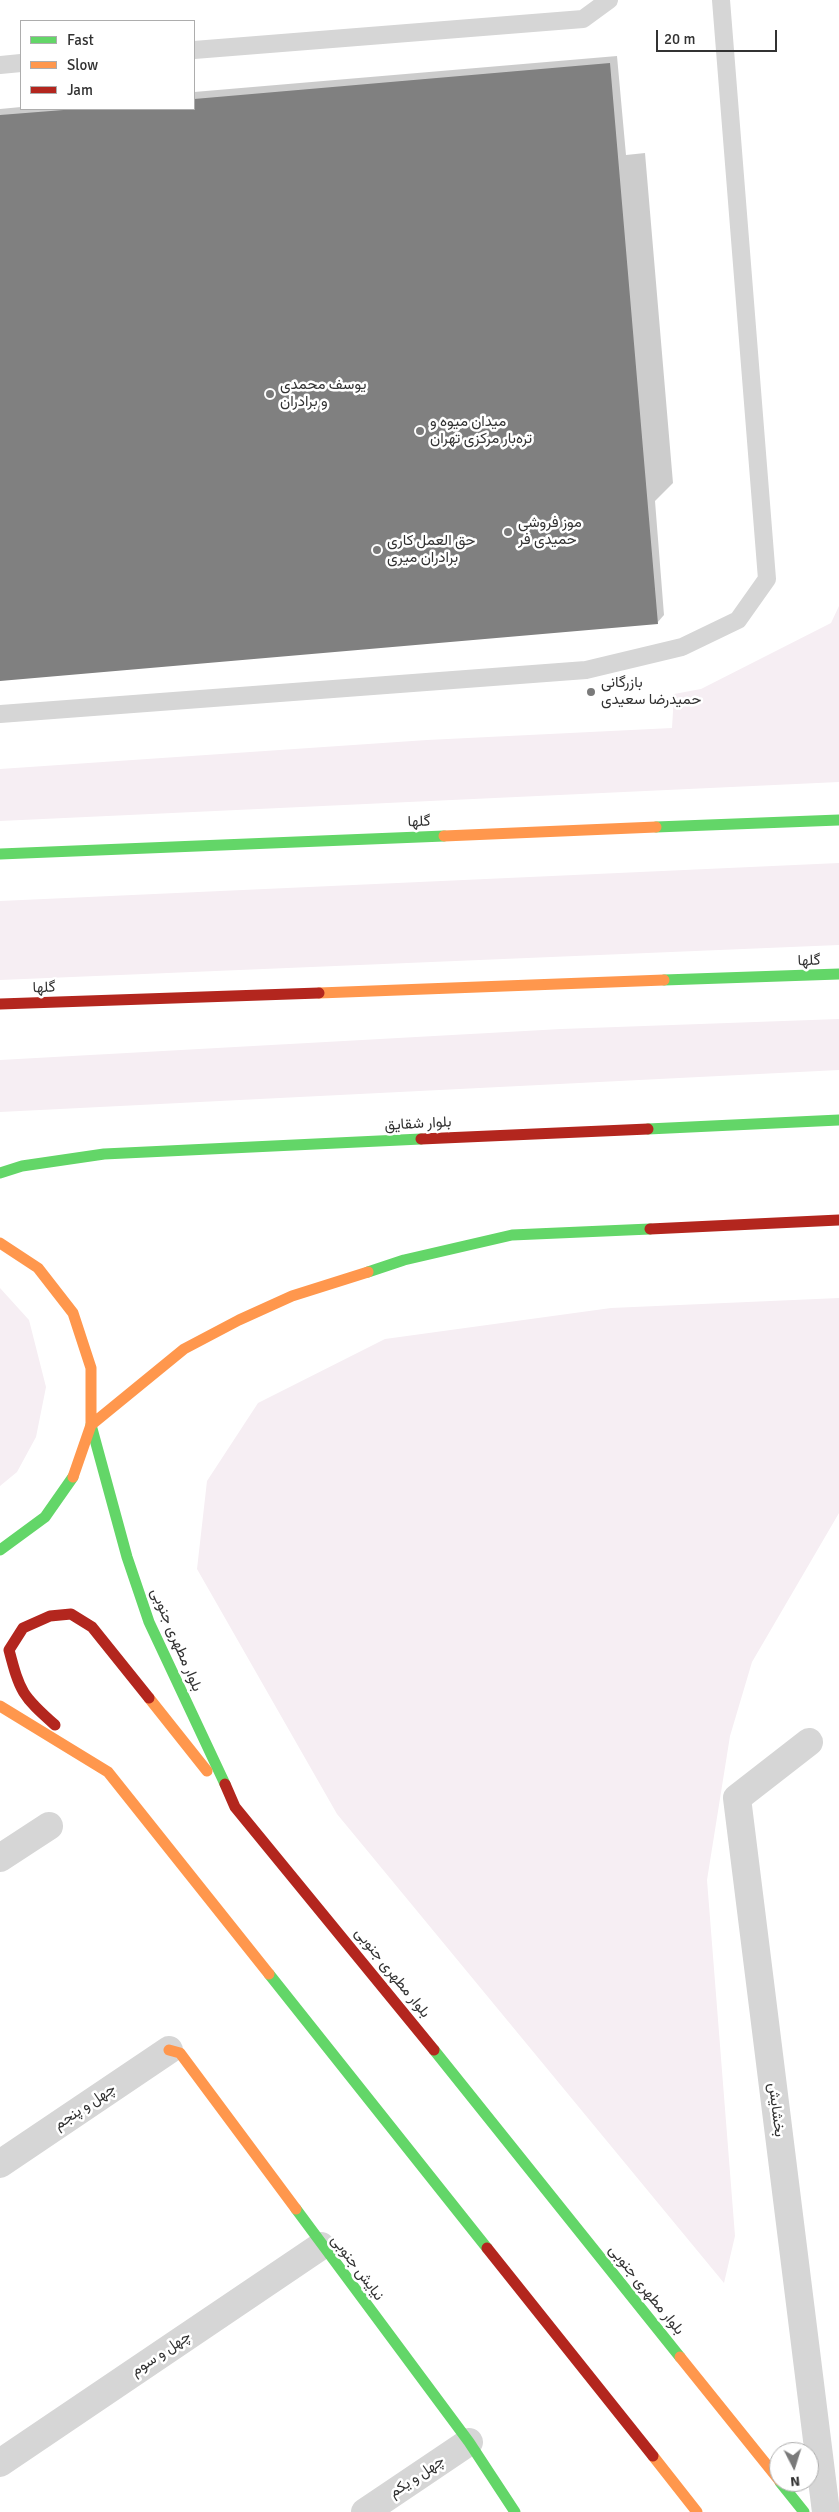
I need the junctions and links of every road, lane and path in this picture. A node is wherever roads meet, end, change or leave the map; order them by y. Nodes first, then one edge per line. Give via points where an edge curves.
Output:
1 (609, 0) edge
2 (721, 0) edge
3 (195, 50) edge
4 (20, 63) edge
5 (0, 65) edge
6 (0, 714) edge
7 (839, 820) edge
8 (0, 854) edge
9 (839, 974) edge
10 (0, 1004) edge
11 (839, 1120) edge
12 (0, 1173) edge
13 (839, 1220) edge
14 (0, 1243) edge
15 (91, 1426) junction
16 (0, 1550) edge
17 (0, 1706) edge
18 (809, 1742) dead end
19 (108, 1772) junction
20 (236, 1807) junction
21 (49, 1826) dead end
22 (0, 1858) edge
23 (170, 2050) joint
24 (0, 2164) edge
25 (321, 2246) junction
26 (469, 2442) junction
27 (0, 2463) edge
28 (769, 2467) edge
29 (789, 2492) edge
30 (365, 2512) edge
31 (514, 2512) edge
32 (697, 2512) edge
33 (804, 2512) edge
34 (826, 2512) edge

1 - 3 lane via 583,19
2 - 6 lane via 767,579 738,620 682,647 586,670
4 - 5 lane
7 - 8 main road, گلها
9 - 10 main road, گلها
11 - 12 main road, بلوار شقایق via 104,1154 22,1166
13 - 15 main road via 512,1235 404,1260 292,1296 184,1349
14 - 15 main road via 38,1268 73,1313 91,1368
15 - 16 main road via 75,1475 45,1517
15 - 20 main road, بلوار مطهری جنوبی via 127,1557 149,1622
17 - 19 main road
18 - 34 street, بخشایش via 737,1798
19 - 20 main road via 30,1703 18,1686 9,1650 23,1628 50,1616 71,1614 92,1626
19 - 32 main road
20 - 28 main road, بلوار مطهری جنوبی via 360,1956
21 - 22 street
23 - 24 street, چهل و پنجم
23 - 25 main road, نیایش جنوبی via 180,2053
25 - 26 main road, نیایش جنوبی
25 - 27 street, چهل و سوم
26 - 30 street, چهل و یکم
26 - 31 main road, نیایش جنوبی
29 - 33 main road, بلوار مطهری جنوبی

